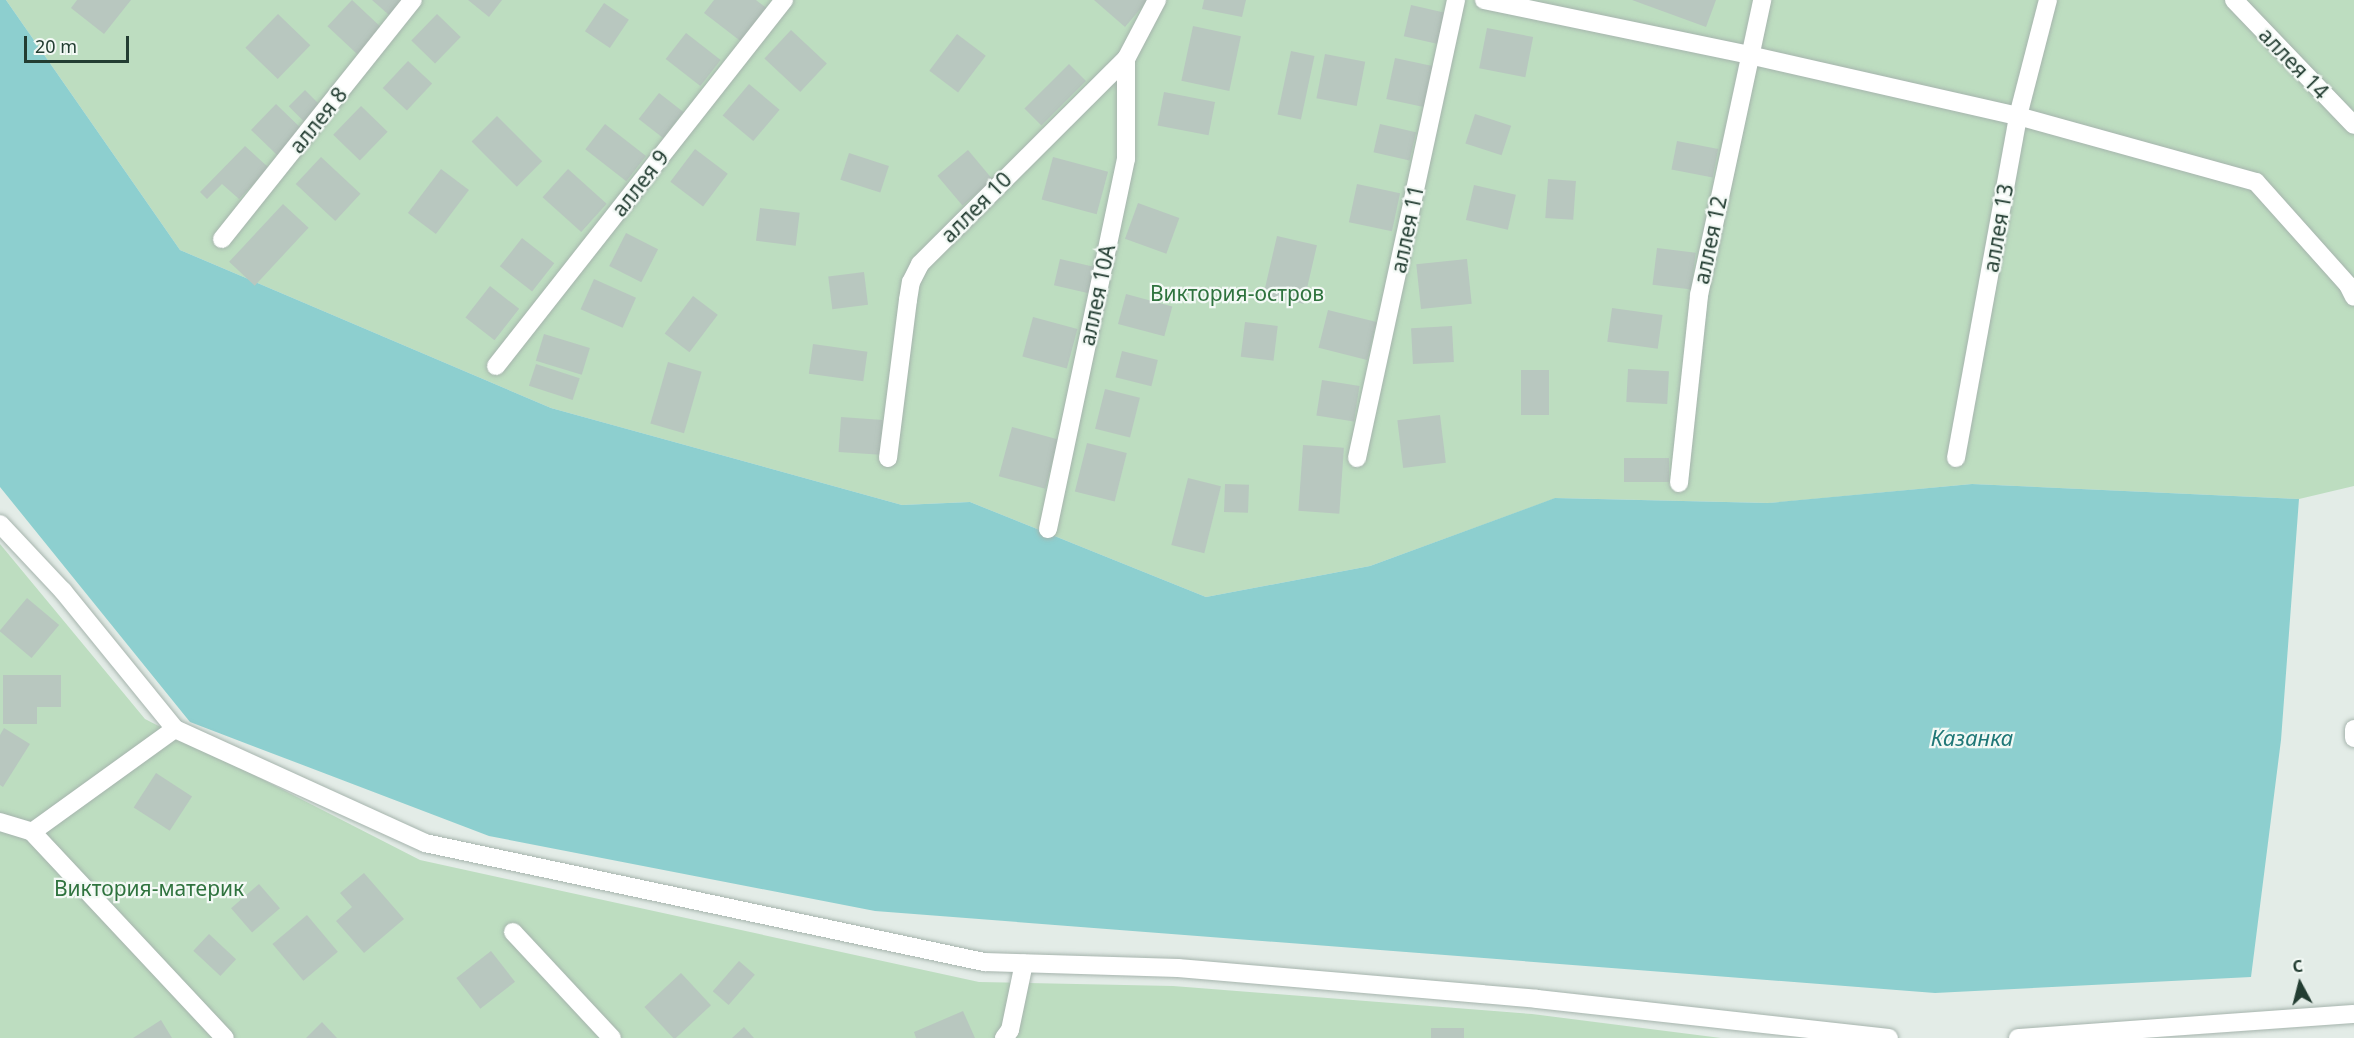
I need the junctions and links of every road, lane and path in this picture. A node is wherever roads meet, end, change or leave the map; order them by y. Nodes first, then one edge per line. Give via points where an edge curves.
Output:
1 (413, 0) edge
2 (784, 0) edge
3 (1157, 0) edge
4 (1456, 0) edge
5 (1484, 0) edge
6 (1762, 0) edge
7 (2048, 0) edge
8 (2234, 0) edge
9 (1749, 55) junction
10 (1126, 59) junction
11 (2018, 116) junction
12 (2354, 125) edge
13 (222, 239) dead end
14 (2354, 297) edge
15 (496, 366) dead end
16 (888, 458) dead end
17 (1358, 458) dead end
18 (1956, 458) dead end
19 (1679, 483) dead end
20 (0, 524) edge
21 (1048, 529) dead end
22 (175, 729) junction
23 (2354, 729) edge
24 (2354, 738) edge
25 (0, 821) edge
26 (32, 832) junction
27 (513, 932) dead end
28 (1024, 963) junction
29 (2354, 1014) edge
30 (1010, 1035) edge
31 (225, 1038) edge
32 (612, 1038) edge
33 (1889, 1038) edge
34 (2018, 1038) edge

1 - 13 lane, аллея 8
2 - 15 lane, аллея 9
3 - 10 lane, аллея 10
4 - 17 lane, аллея 11
5 - 9 lane
6 - 9 lane, аллея 12
7 - 11 lane, аллея 13
8 - 12 lane, аллея 14
9 - 11 lane
9 - 19 lane, аллея 12 via 1699,294
10 - 16 lane, аллея 10 via 920,264 908,300
10 - 21 lane, аллея 10А via 1126,159
11 - 14 lane via 2256,182 2348,285
11 - 18 lane, аллея 13
20 - 22 lane via 63,591
22 - 26 lane
22 - 28 lane via 425,843 984,962
23 - 24 lane
25 - 26 lane
26 - 31 lane
27 - 32 lane
28 - 30 lane
28 - 33 lane via 1178,968 1405,987
29 - 34 lane

